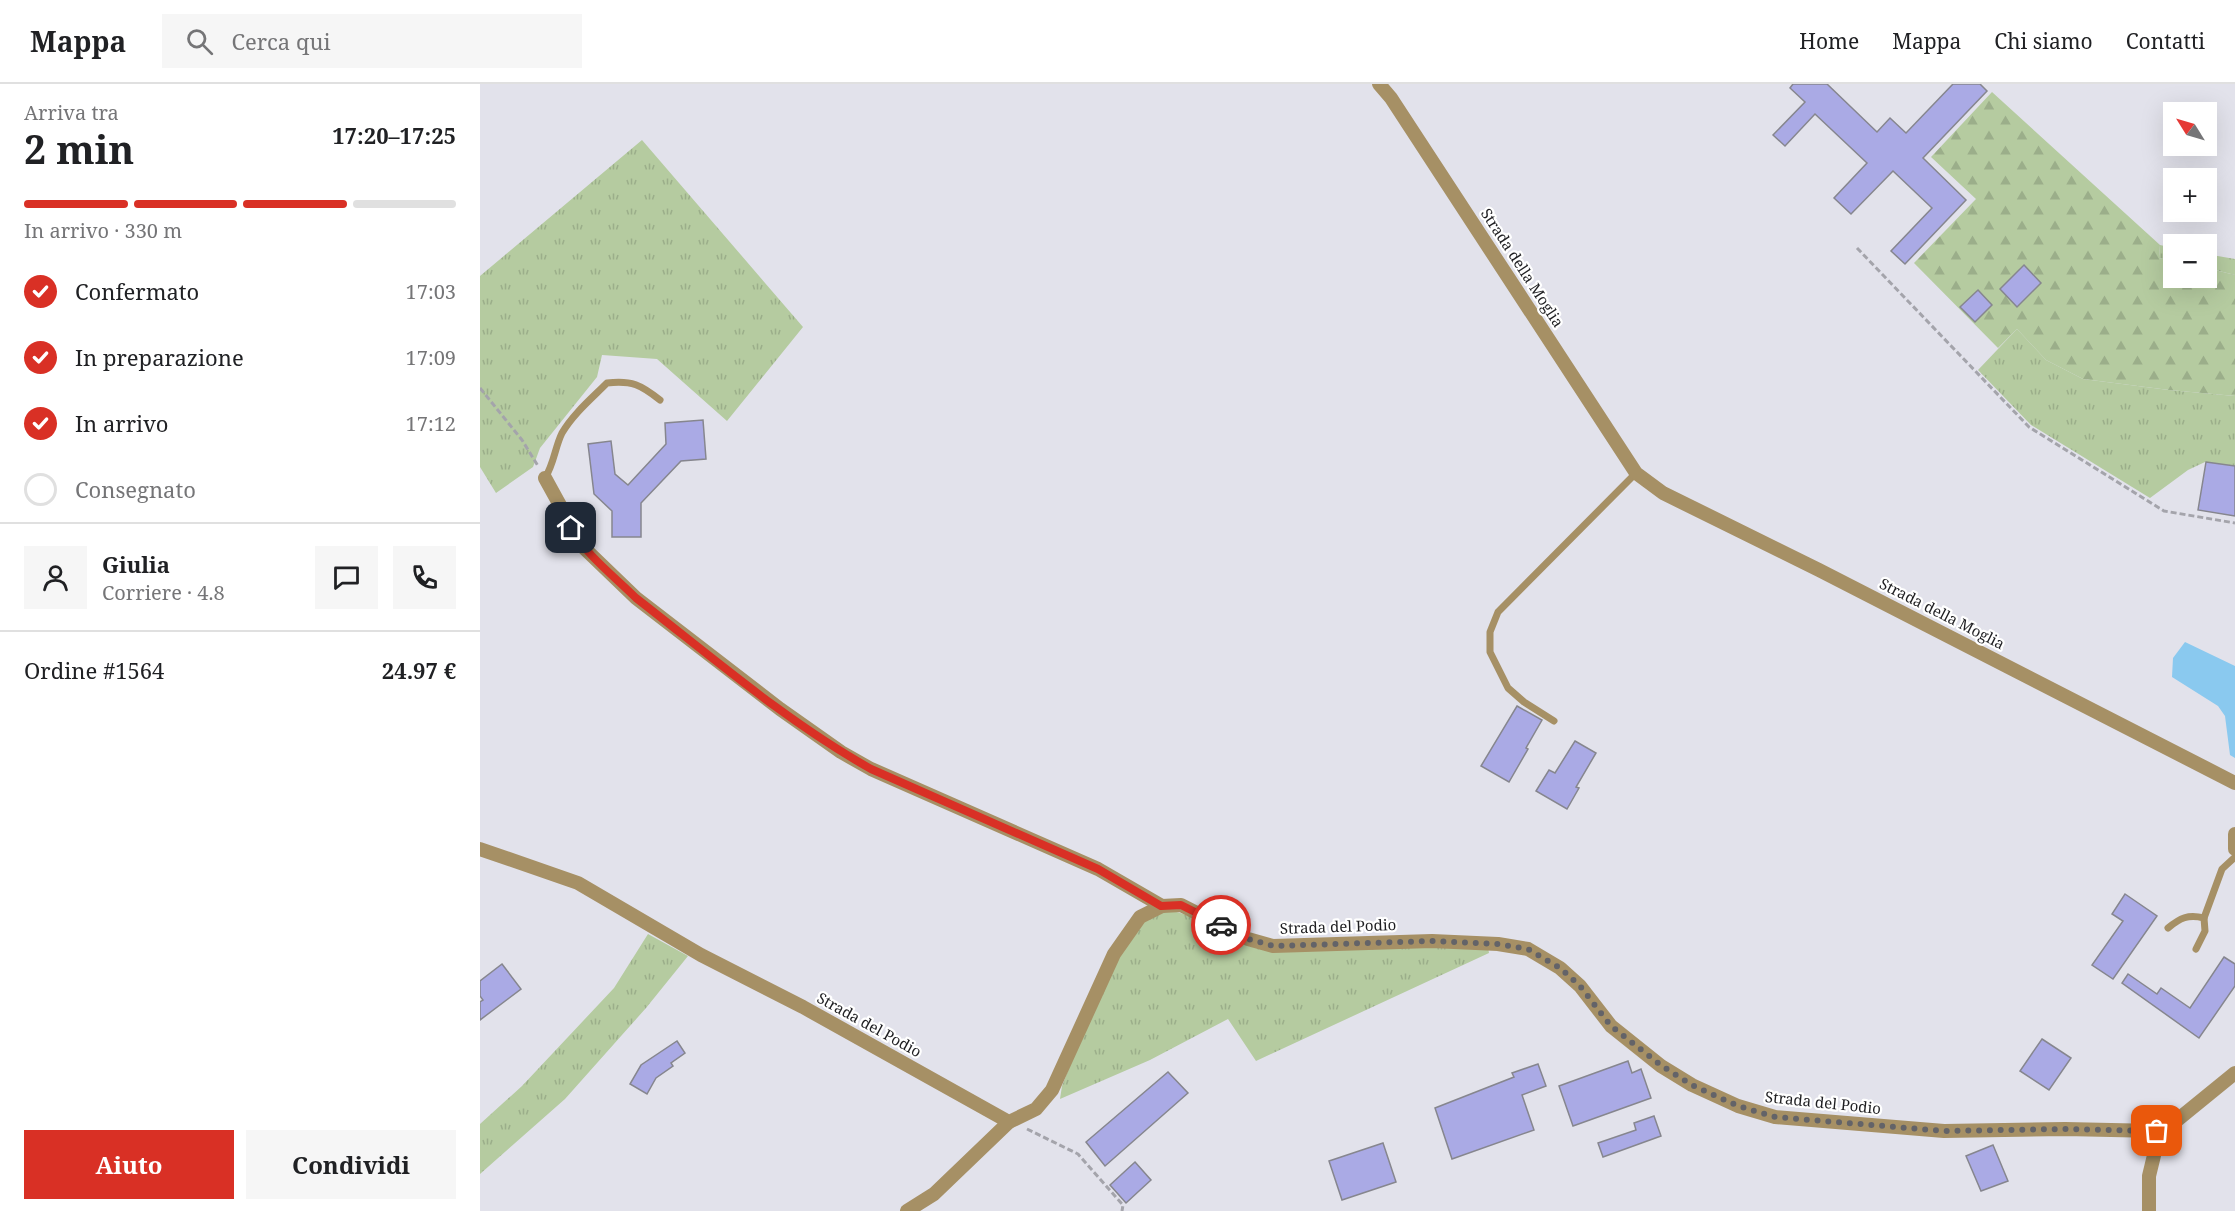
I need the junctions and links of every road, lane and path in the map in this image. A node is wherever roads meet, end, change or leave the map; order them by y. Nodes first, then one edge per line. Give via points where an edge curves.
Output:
1 (1379, 84) edge
2 (1394, 84) edge
3 (1391, 98) junction
4 (1857, 248) dead end
5 (480, 388) edge
6 (660, 400) dead end
7 (1636, 472) junction
8 (545, 478) junction
9 (2235, 522) edge
10 (1554, 721) dead end
11 (2235, 783) edge
12 (2235, 834) edge
13 (480, 849) edge
14 (2235, 849) edge
15 (2235, 857) edge
16 (1161, 906) junction
17 (2204, 918) junction
18 (2168, 928) dead end
19 (2196, 949) dead end
20 (2235, 1073) edge
21 (1009, 1122) junction
22 (2157, 1131) junction
23 (907, 1211) edge
24 (1122, 1211) edge
25 (2149, 1211) edge

1 - 3 street, Strada della Moglia
2 - 3 street
3 - 7 street, Strada della Moglia
4 - 9 path via 2029,427 2164,511
5 - 8 path via 522,440
6 - 8 lane via 642,386 607,383 561,435
7 - 10 lane via 1498,612 1490,632 1490,652 1508,688
7 - 11 street, Strada della Moglia via 1663,493
8 - 16 street via 583,547 636,598 841,752 871,769 1098,869
12 - 14 street
13 - 21 street, Strada del Podio via 578,884 700,956 803,1007
15 - 17 lane via 2222,870
16 - 21 street via 1140,917 1113,954 1052,1090 1036,1109
16 - 22 street, Strada del Podio via 1181,905 1248,939 1274,946 1432,941 1528,949 1560,968 1580,986 1611,1026 1662,1066 1738,1106 1775,1117 1944,1131
17 - 18 lane via 2180,918
17 - 19 lane via 2205,931
20 - 22 street via 2176,1121
21 - 23 street via 934,1194
21 - 24 path via 1078,1154 1123,1205
22 - 25 street

